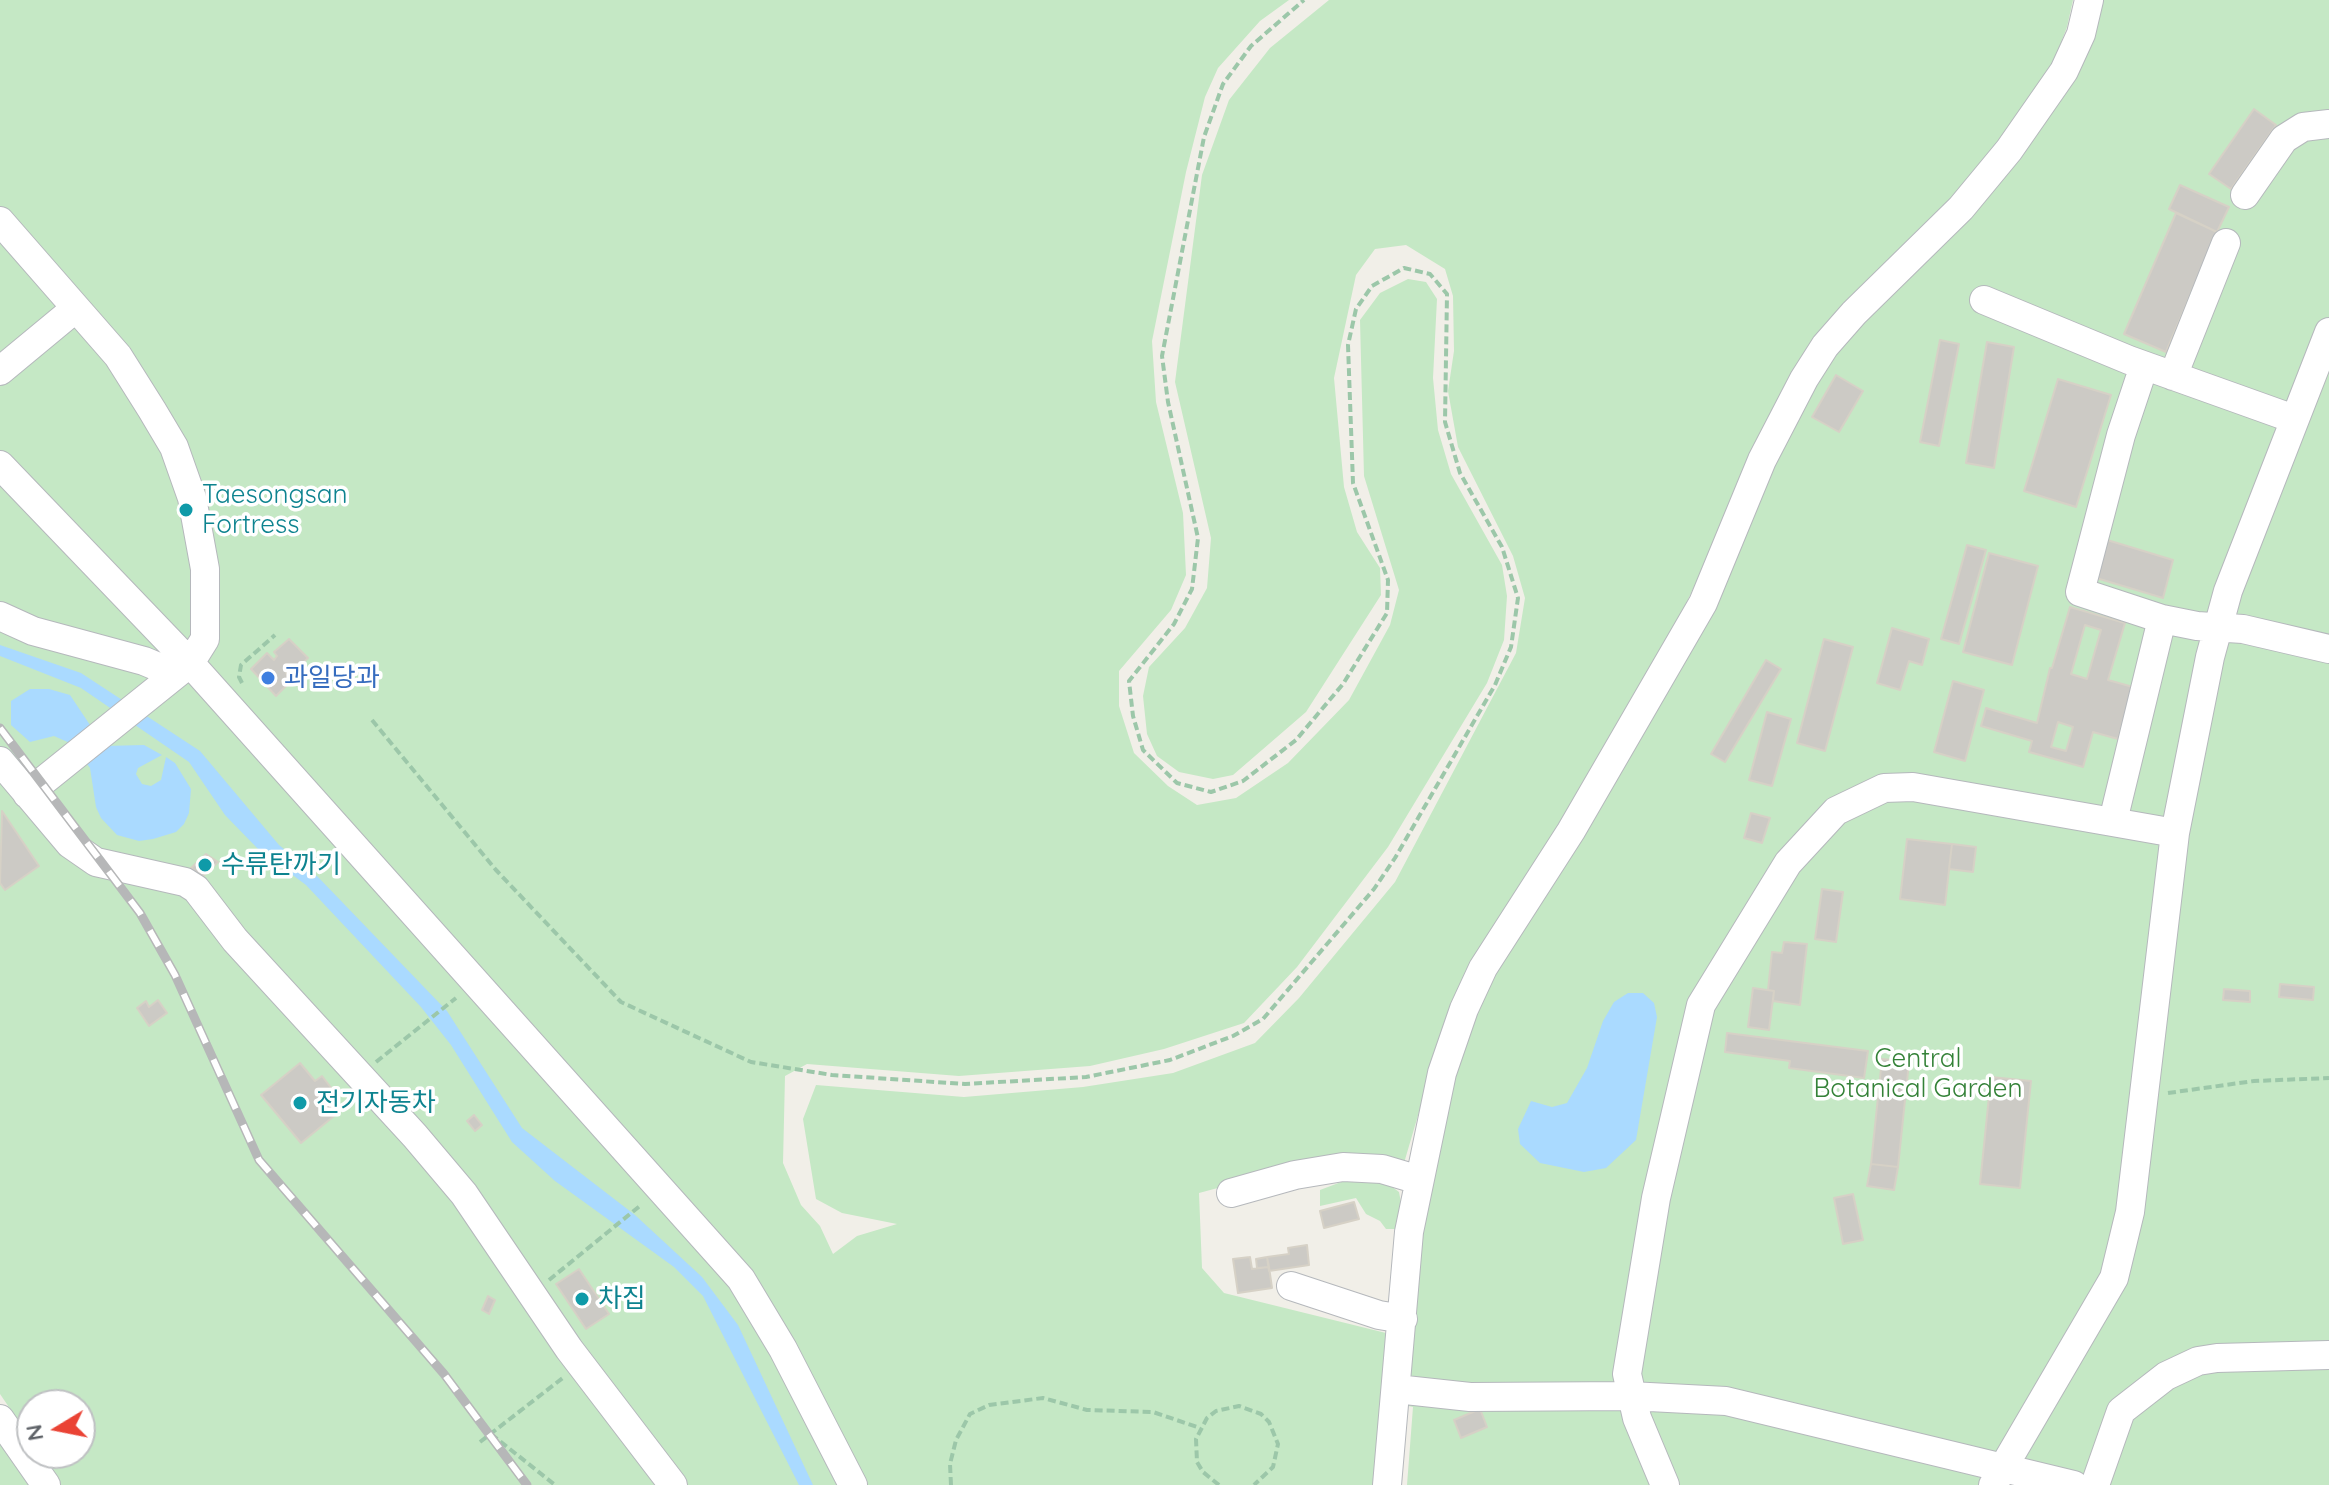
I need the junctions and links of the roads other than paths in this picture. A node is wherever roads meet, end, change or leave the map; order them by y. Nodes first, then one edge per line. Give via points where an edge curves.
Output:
1 (2089, 0) edge
2 (2329, 124) edge
3 (2245, 195) dead end
4 (0, 221) edge
5 (2226, 243) dead end
6 (1984, 300) dead end
7 (76, 308) junction
8 (2329, 332) edge
9 (2144, 366) junction
10 (0, 371) edge
11 (2173, 376) junction
12 (2294, 419) junction
13 (0, 465) edge
14 (0, 616) edge
15 (2162, 619) junction
16 (2218, 627) junction
17 (2329, 649) edge
18 (183, 668) junction
19 (0, 761) edge
20 (27, 794) junction
21 (2113, 821) junction
22 (2175, 833) junction
23 (1419, 1180) junction
24 (1231, 1193) dead end
25 (1291, 1286) dead end
26 (1403, 1319) junction
27 (2329, 1355) edge
28 (1396, 1389) junction
29 (1630, 1396) junction
30 (0, 1419) edge
31 (1997, 1476) edge
32 (46, 1485) edge
33 (673, 1485) edge
34 (853, 1485) edge
35 (1387, 1485) edge
36 (1665, 1485) edge
37 (2074, 1485) edge
38 (2095, 1485) edge

1 - 23 street via 2064,71 2009,150 1961,208 1854,313 1804,379 1762,460 1696,615 1556,857 1483,968 1452,1041
2 - 3 street via 2303,127 2284,139
4 - 7 street
5 - 11 street
6 - 9 street
7 - 10 street
7 - 18 street via 118,356 152,410 174,447 192,498 205,569 205,639
8 - 12 street
9 - 11 street
9 - 15 street via 2080,592
11 - 12 street
12 - 16 street
13 - 18 street
14 - 18 street via 45,635
15 - 16 street
15 - 21 street
16 - 17 street
16 - 22 street
18 - 20 street
18 - 34 street via 741,1279
19 - 20 street
20 - 33 street via 70,844 96,862 196,889 235,940 464,1194 530,1294
21 - 22 street
21 - 29 street via 1913,787 1884,788 1836,811 1788,863 1701,1005 1632,1329
22 - 31 street via 2130,1212 2114,1278
23 - 24 street via 1382,1169 1343,1167
23 - 26 street
25 - 26 street
26 - 28 street
27 - 38 street via 2217,1358 2166,1376 2121,1411
28 - 29 street via 1470,1397
28 - 35 street
29 - 31 street via 1726,1401
29 - 36 street
30 - 32 street
31 - 37 street

